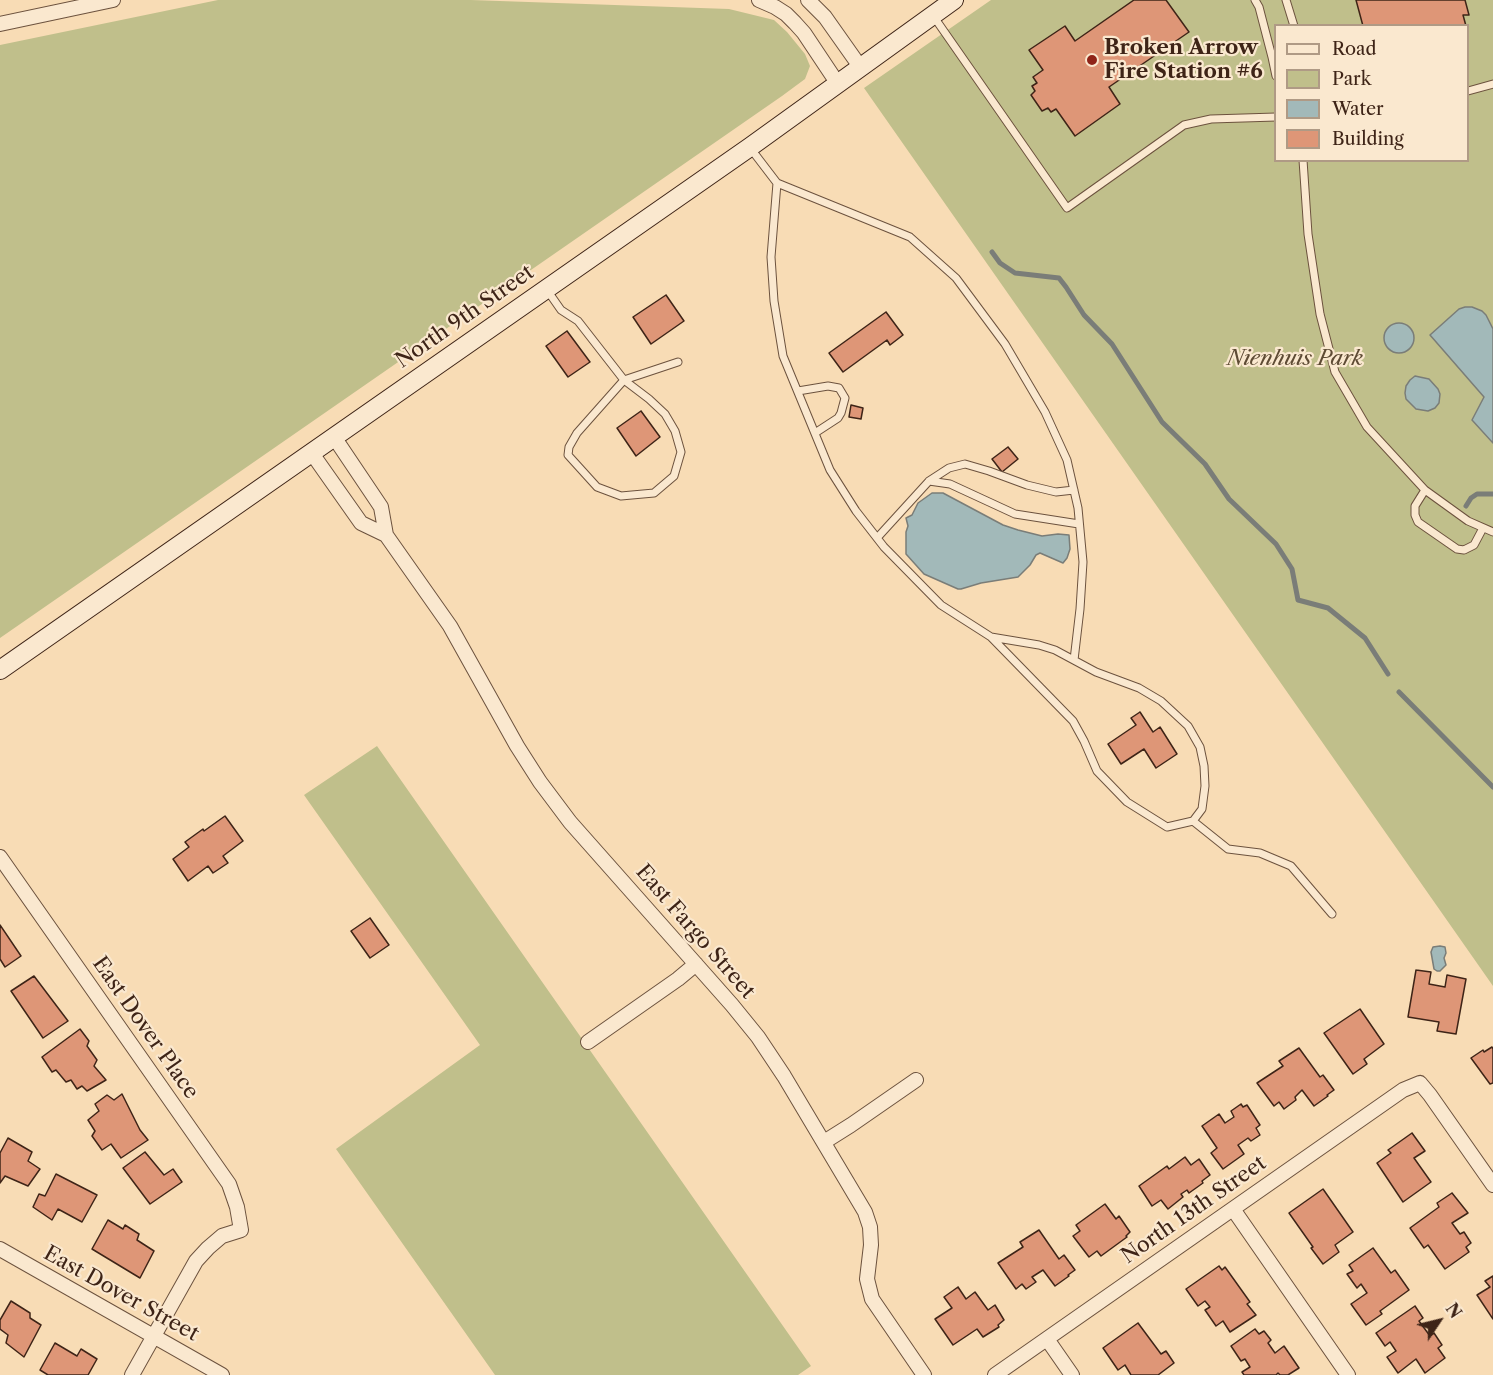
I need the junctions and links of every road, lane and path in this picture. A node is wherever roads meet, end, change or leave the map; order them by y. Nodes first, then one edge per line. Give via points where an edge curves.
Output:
1 (113, 0) edge
2 (759, 0) edge
3 (808, 0) edge
4 (954, 0) edge
5 (1255, 0) edge
6 (1286, 0) edge
7 (933, 15) junction
8 (0, 24) edge
9 (1293, 24) edge
10 (861, 68) junction
11 (1274, 70) edge
12 (838, 84) junction
13 (1493, 84) edge
14 (1469, 90) edge
15 (1274, 117) edge
16 (750, 147) junction
17 (1303, 162) edge
18 (777, 183) junction
19 (545, 288) junction
20 (678, 362) dead end
21 (624, 380) junction
22 (798, 391) junction
23 (815, 433) junction
24 (334, 437) junction
25 (311, 452) junction
26 (929, 481) junction
27 (1074, 490) junction
28 (1425, 490) junction
29 (1079, 524) junction
30 (1484, 528) junction
31 (1493, 532) edge
32 (386, 534) junction
33 (877, 538) junction
34 (991, 637) junction
35 (1074, 660) junction
36 (0, 670) edge
37 (1192, 821) junction
38 (0, 857) edge
39 (1332, 914) dead end
40 (696, 964) junction
41 (588, 1042) dead end
42 (916, 1080) dead end
43 (824, 1142) junction
44 (1493, 1185) edge
45 (1233, 1209) junction
46 (0, 1249) edge
47 (154, 1336) junction
48 (1047, 1339) junction
49 (132, 1375) edge
50 (222, 1375) edge
51 (924, 1375) edge
52 (995, 1375) edge
53 (1072, 1375) edge
54 (1348, 1375) edge

1 - 8 street
2 - 12 street via 795,23
3 - 10 street
4 - 7 main road, North 9th Street
5 - 11 lane
6 - 9 lane
7 - 10 main road, North 9th Street
7 - 15 lane via 1067,208 1184,125 1211,119
10 - 12 main road, North 9th Street
12 - 16 main road, North 9th Street
13 - 14 lane
16 - 18 lane
16 - 19 main road, North 9th Street
17 - 28 lane via 1308,234 1320,314 1335,372 1367,426
18 - 22 lane via 771,257 774,301 783,356
18 - 27 lane via 910,237 956,278 1005,344 1045,412 1067,460
19 - 21 lane via 561,310 578,321
19 - 24 main road, North 9th Street
20 - 21 lane
21 - 21 lane via 665,414 681,453 674,476 654,493 621,496 597,487 568,455 577,433
22 - 23 lane
22 - 23 lane via 828,386 839,388 845,398 838,418
23 - 33 lane via 830,470
24 - 25 main road, North 9th Street
24 - 32 street, East Fargo Street via 381,507
25 - 32 street via 356,519
25 - 36 main road, North 9th Street
26 - 27 lane via 964,464 1056,492
26 - 29 lane via 950,484 1015,514
26 - 33 lane
27 - 29 lane
28 - 30 lane
28 - 30 lane via 1415,507 1418,522 1457,549 1474,545
29 - 35 lane via 1083,562
30 - 31 lane
32 - 40 street, East Fargo Street via 450,626 517,746 551,797
33 - 34 lane via 941,604
34 - 35 lane via 1040,645
34 - 37 lane via 1073,721 1097,771 1127,802 1167,827
35 - 37 lane via 1161,701 1188,726 1200,747 1205,786 1202,809
37 - 39 lane via 1228,849 1260,853 1291,866
38 - 47 street, East Dover Place via 229,1184 237,1207 241,1230 222,1236 196,1261
40 - 41 street
40 - 43 street, East Fargo Street via 758,1037
42 - 43 street
43 - 51 street, East Fargo Street via 868,1219 871,1240 867,1279 872,1299
44 - 45 street, North 13th Street via 1420,1083 1403,1090
45 - 48 street, North 13th Street
45 - 54 street
46 - 47 street, East Dover Street
47 - 49 street
47 - 50 street, East Dover Street
48 - 52 street, North 13th Street
48 - 53 street

